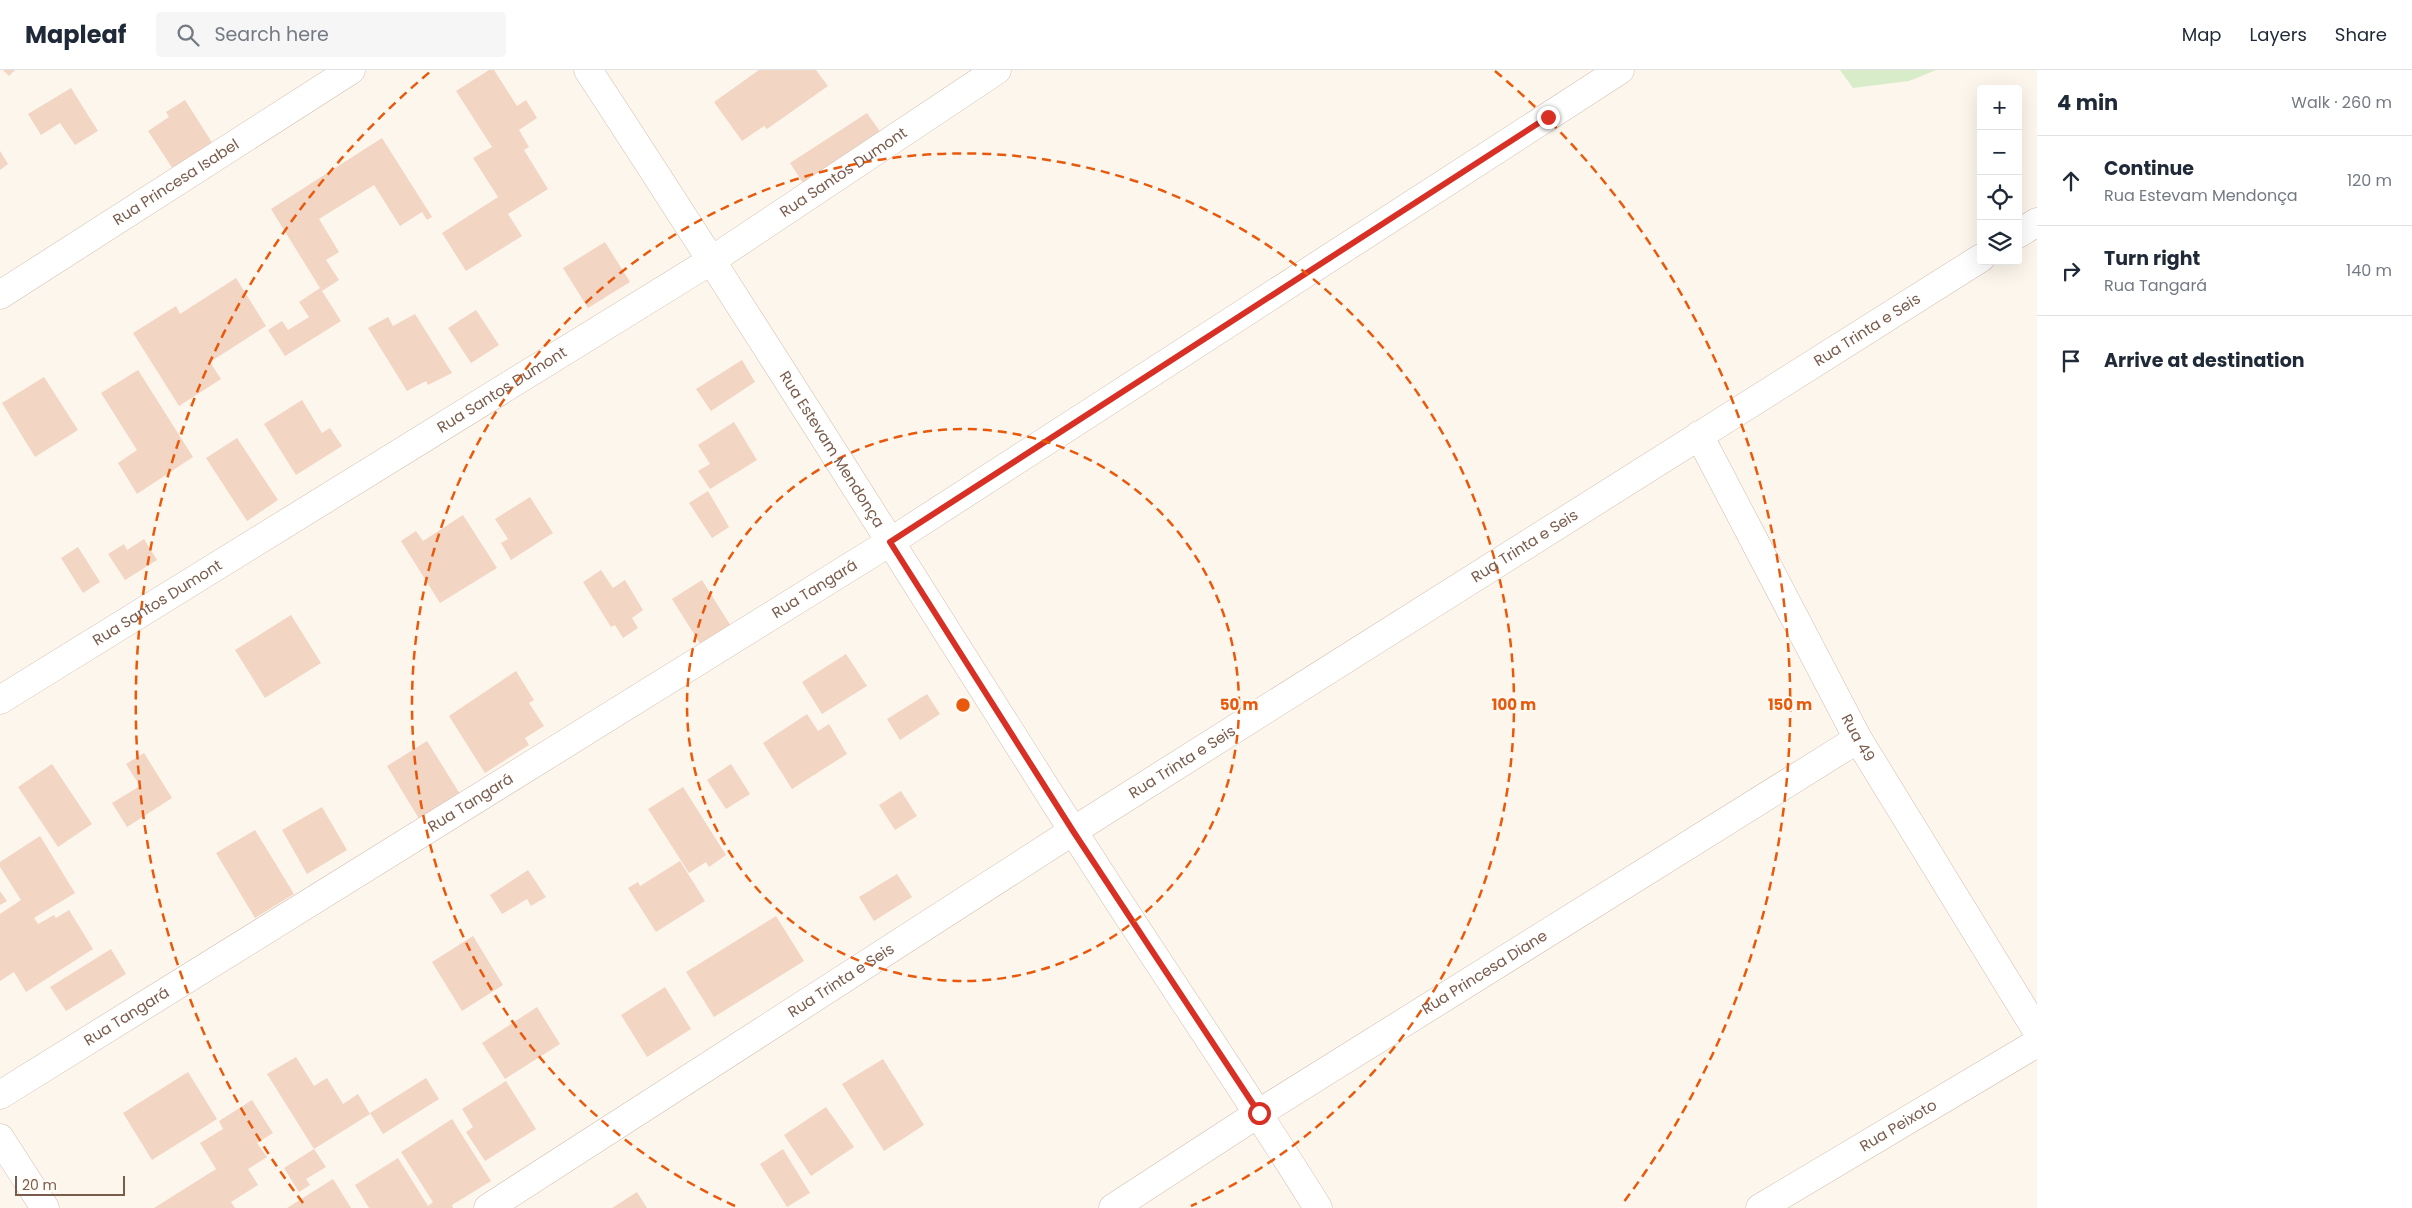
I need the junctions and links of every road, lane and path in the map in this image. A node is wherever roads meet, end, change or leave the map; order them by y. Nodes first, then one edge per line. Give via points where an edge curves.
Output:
1 (351, 70) edge
2 (588, 70) edge
3 (998, 70) edge
4 (1620, 70) edge
5 (2037, 222) edge
6 (2022, 231) edge
7 (712, 260) junction
8 (1977, 261) edge
9 (0, 295) edge
10 (1699, 435) junction
11 (890, 542) junction
12 (0, 700) edge
13 (1858, 739) junction
14 (1073, 831) junction
15 (2037, 1031) edge
16 (2037, 1043) edge
17 (0, 1095) edge
18 (1259, 1113) junction
19 (0, 1138) edge
20 (45, 1208) edge
21 (488, 1208) edge
22 (1113, 1208) edge
23 (1318, 1208) edge
24 (1760, 1208) edge

1 - 9 street, Rua Princesa Isabel
2 - 7 street, Rua Estevam Mendonça
3 - 7 street, Rua Santos Dumont
4 - 11 street, Rua Tangará
5 - 6 street
7 - 11 street, Rua Estevam Mendonça
7 - 12 street, Rua Santos Dumont
8 - 10 street, Rua Trinta e Seis
10 - 13 street, Rua 49
10 - 14 street, Rua Trinta e Seis
11 - 14 street, Rua Estevam Mendonça
11 - 17 street, Rua Tangará
13 - 15 street, Rua 49
13 - 18 street, Rua Princesa Diane
14 - 18 street, Rua Estevam Mendonça
14 - 21 street, Rua Trinta e Seis
16 - 24 street, Rua Peixoto
18 - 22 street, Rua Princesa Diane
18 - 23 street, Rua Estevam Mendonça
19 - 20 street

